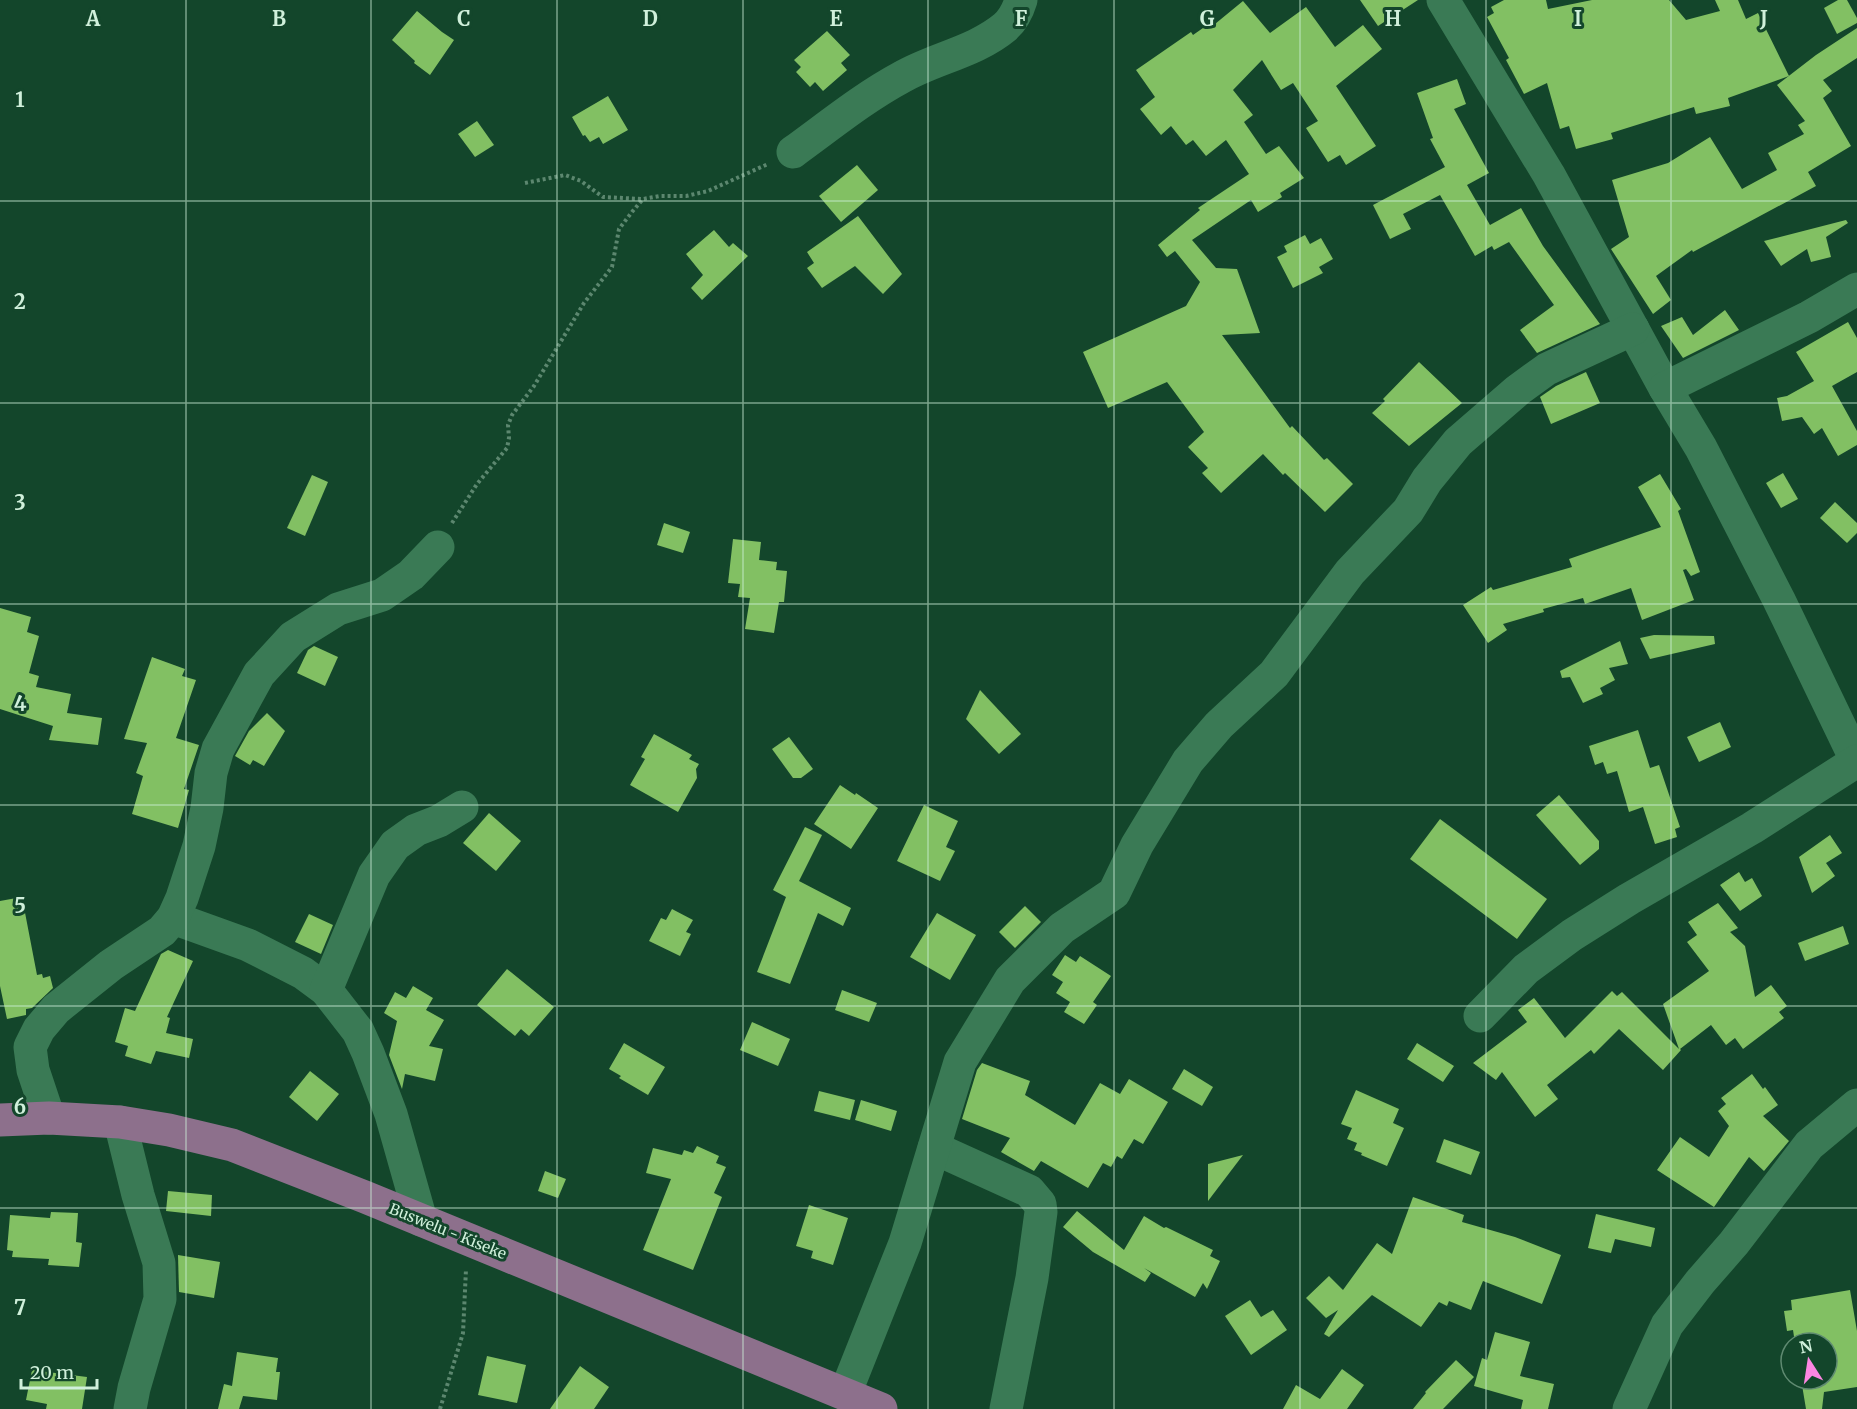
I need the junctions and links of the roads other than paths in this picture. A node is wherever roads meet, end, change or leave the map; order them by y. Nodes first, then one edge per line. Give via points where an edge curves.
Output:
1 (1021, 0) edge
2 (1445, 1) edge
3 (793, 152) road end
4 (1857, 289) edge
5 (1633, 329) junction
6 (1665, 388) junction
7 (438, 547) road end
8 (1857, 761) edge
9 (462, 807) dead end
10 (173, 918) junction
11 (326, 990) junction
12 (1480, 1016) dead end
13 (1857, 1105) edge
14 (49, 1118) junction
15 (0, 1120) edge
16 (120, 1122) junction
17 (934, 1148) junction
18 (422, 1220) junction
19 (845, 1394) junction
20 (130, 1409) edge
21 (881, 1409) edge
22 (1006, 1409) edge
23 (1629, 1409) edge

1 - 3 street via 1007,26 983,42 903,76
2 - 5 street via 1544,165
4 - 6 street
5 - 6 street
5 - 17 street via 1547,369 1458,442 1408,510 1350,572 1274,674 1219,725 1188,761 1137,845 1114,893 1062,928 1010,980 960,1062
6 - 8 street via 1701,448
7 - 10 street via 411,575 382,595 338,609 293,637 260,674 218,749 199,846
8 - 12 street via 1572,934 1526,969
9 - 11 street via 395,845 374,875
10 - 11 street via 248,945 303,973
10 - 14 street via 162,931 56,1009 39,1029 30,1047 33,1070
11 - 18 street via 358,1031 368,1053 391,1114
13 - 23 street via 1809,1145 1667,1325
14 - 15 main road, Buswelu - Kiseke
14 - 16 main road, Buswelu - Kiseke
16 - 18 main road, Buswelu - Kiseke via 232,1144
16 - 20 street via 159,1263 160,1299
17 - 19 street via 905,1243
17 - 22 street via 1029,1191 1040,1204 1032,1278
18 - 19 main road, Buswelu - Kiseke
19 - 21 main road, Buswelu - Kiseke

